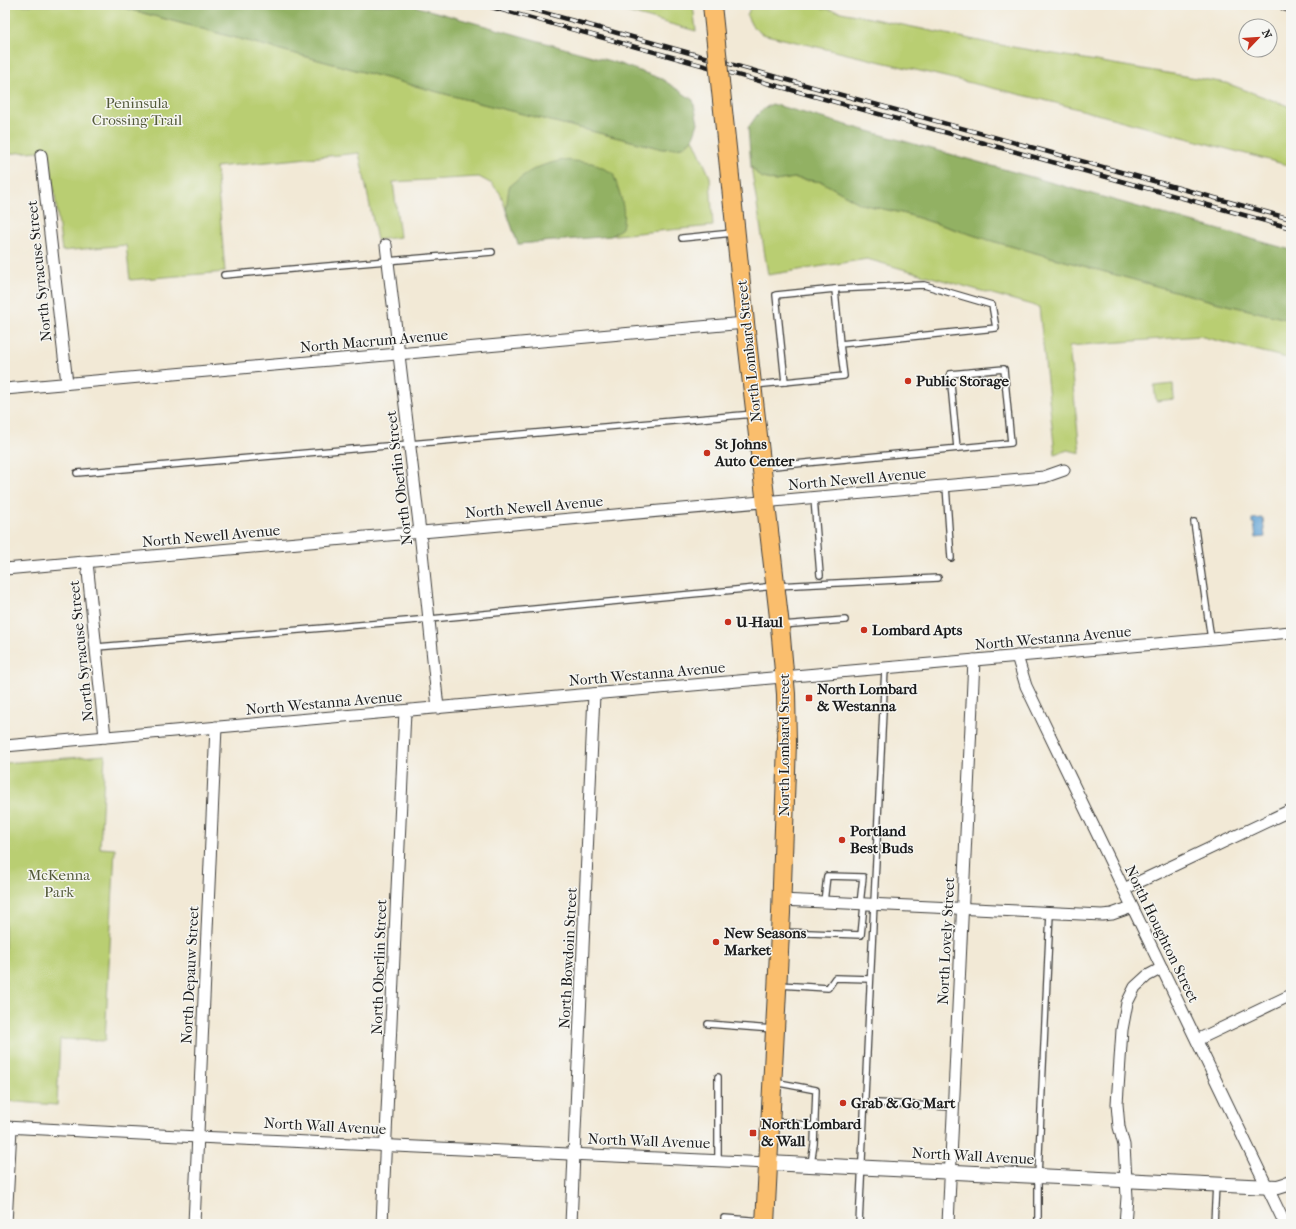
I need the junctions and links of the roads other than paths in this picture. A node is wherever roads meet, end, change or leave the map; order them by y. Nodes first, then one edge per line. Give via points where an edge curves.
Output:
1 (712, 5) edge
2 (1285, 5) edge
3 (1291, 7) edge
4 (41, 155) dead end
5 (736, 233) junction
6 (682, 238) dead end
7 (386, 245) dead end
8 (492, 252) dead end
9 (388, 261) junction
10 (224, 275) dead end
11 (835, 289) junction
12 (745, 323) junction
13 (840, 344) junction
14 (400, 353) junction
15 (785, 382) junction
16 (66, 383) junction
17 (753, 385) junction
18 (5, 389) edge
19 (756, 414) junction
20 (410, 444) junction
21 (957, 448) junction
22 (762, 467) junction
23 (1064, 470) dead end
24 (77, 473) dead end
25 (946, 486) junction
26 (814, 498) junction
27 (765, 502) junction
28 (1194, 522) dead end
29 (420, 532) junction
30 (951, 558) dead end
31 (87, 562) junction
32 (5, 569) edge
33 (820, 575) dead end
34 (938, 578) dead end
35 (776, 586) junction
36 (430, 619) junction
37 (845, 620) dead end
38 (780, 626) junction
39 (1291, 632) edge
40 (1211, 639) junction
41 (97, 647) junction
42 (1017, 656) junction
43 (974, 660) junction
44 (885, 668) junction
45 (785, 676) junction
46 (594, 694) junction
47 (438, 708) junction
48 (405, 711) junction
49 (216, 727) junction
50 (105, 737) junction
51 (5, 746) edge
52 (1291, 810) edge
53 (1124, 889) junction
54 (781, 900) junction
55 (824, 902) junction
56 (866, 905) junction
57 (1132, 907) junction
58 (963, 909) junction
59 (1050, 913) junction
60 (780, 932) junction
61 (1162, 968) junction
62 (870, 979) junction
63 (777, 985) junction
64 (1291, 995) edge
65 (708, 1024) dead end
66 (775, 1029) junction
67 (1197, 1040) junction
68 (718, 1077) dead end
69 (772, 1082) junction
70 (877, 1103) dead end
71 (954, 1107) junction
72 (770, 1120) junction
73 (814, 1126) junction
74 (8, 1128) edge
75 (198, 1137) junction
76 (386, 1146) junction
77 (574, 1155) junction
78 (718, 1161) junction
79 (768, 1163) junction
80 (811, 1166) junction
81 (862, 1168) junction
82 (951, 1172) junction
83 (1038, 1176) junction
84 (1126, 1180) junction
85 (1291, 1183) edge
86 (1216, 1184) junction
87 (1267, 1187) junction
88 (724, 1218) dead end
89 (765, 1222) edge
90 (6, 1224) edge
91 (194, 1224) edge
92 (382, 1224) edge
93 (570, 1224) edge
94 (859, 1224) edge
95 (948, 1224) edge
96 (1038, 1224) edge
97 (1125, 1224) edge
98 (1214, 1224) edge
99 (1285, 1224) edge

1 - 5 main road, North Lombard Street, bridge
2 - 3 street
4 - 16 street, North Syracuse Street
5 - 6 lane
5 - 12 main road, North Lombard Street
7 - 9 street, North Oberlin Street
8 - 9 lane
9 - 10 lane
9 - 14 street, North Oberlin Street
11 - 13 lane
11 - 13 lane via 924,285 992,305 996,328
11 - 15 lane via 776,295
12 - 14 street, North Macrum Avenue
12 - 17 main road, North Lombard Street
13 - 15 lane via 844,376
14 - 16 street, North Macrum Avenue
14 - 20 street, North Oberlin Street
15 - 17 lane
16 - 18 street, North Macrum Avenue
17 - 19 main road, North Lombard Street
19 - 20 lane
19 - 22 main road, North Lombard Street
20 - 24 lane
20 - 29 street, North Oberlin Street
21 - 21 lane via 1011,443 1004,369 950,374
21 - 22 lane
22 - 27 main road, North Lombard Street
23 - 25 street, North Newell Avenue via 1044,477
25 - 26 street, North Newell Avenue
25 - 30 lane
26 - 27 street, North Newell Avenue
26 - 33 lane
27 - 29 street, North Newell Avenue
27 - 35 main road, North Lombard Street
28 - 40 lane
29 - 31 street, North Newell Avenue
29 - 36 street, North Oberlin Street
31 - 32 street, North Newell Avenue
31 - 41 street, North Syracuse Street
34 - 35 lane
35 - 36 lane
35 - 38 main road, North Lombard Street
36 - 41 lane
36 - 47 street, North Oberlin Street
37 - 38 lane
38 - 45 main road, North Lombard Street
39 - 40 street, North Westanna Avenue
40 - 42 street, North Westanna Avenue
41 - 50 street, North Syracuse Street
42 - 43 street, North Westanna Avenue
42 - 53 street, North Houghton Street via 1026,686
43 - 44 street, North Westanna Avenue
43 - 58 street, North Lovely Street
44 - 45 street, North Westanna Avenue
44 - 56 lane
45 - 46 street, North Westanna Avenue
45 - 54 main road, North Lombard Street via 787,743
46 - 47 street, North Westanna Avenue
46 - 77 street, North Bowdoin Street
47 - 48 street, North Westanna Avenue
48 - 49 street, North Westanna Avenue
48 - 76 street, North Oberlin Street
49 - 50 street, North Westanna Avenue
49 - 75 street, North Depauw Street
50 - 51 street, North Westanna Avenue
52 - 53 street
53 - 57 street, North Houghton Street
54 - 55 street
54 - 60 main road, North Lombard Street
55 - 56 street
55 - 56 lane via 827,876 863,877
56 - 58 street
56 - 60 lane via 861,935
56 - 62 lane
57 - 59 street via 1102,915
57 - 61 street, North Houghton Street
58 - 59 street
58 - 71 street, North Lovely Street
59 - 83 lane
60 - 63 main road, North Lombard Street
61 - 67 street, North Houghton Street
61 - 84 street via 1147,976 1135,987 1126,1003 1117,1104 1124,1146
62 - 63 lane via 835,978 828,988
62 - 81 lane
63 - 66 main road, North Lombard Street
64 - 67 street
65 - 66 lane
66 - 69 main road, North Lombard Street
67 - 87 street, North Houghton Street
68 - 78 lane
69 - 72 main road, North Lombard Street
69 - 73 lane via 816,1090
70 - 71 lane
71 - 82 street, North Lovely Street
72 - 73 lane
72 - 79 main road, North Lombard Street
73 - 80 lane
74 - 75 street, North Wall Avenue
74 - 90 street
75 - 76 street, North Wall Avenue
75 - 91 street, North Depauw Street
76 - 77 street, North Wall Avenue
76 - 92 street, North Oberlin Street
77 - 78 street, North Wall Avenue
77 - 93 street, North Bowdoin Street
78 - 79 street, North Wall Avenue
79 - 80 street, North Wall Avenue
79 - 89 main road, North Lombard Street
80 - 81 street, North Wall Avenue
81 - 82 street, North Wall Avenue
81 - 94 lane
82 - 83 street, North Wall Avenue
82 - 95 street, North Lovely Street
83 - 84 street, North Wall Avenue
83 - 96 lane
84 - 86 street, North Wall Avenue
84 - 97 street
85 - 87 street, North Wall Avenue
86 - 87 street, North Wall Avenue
86 - 98 lane
87 - 99 street, North Houghton Street
88 - 89 lane

